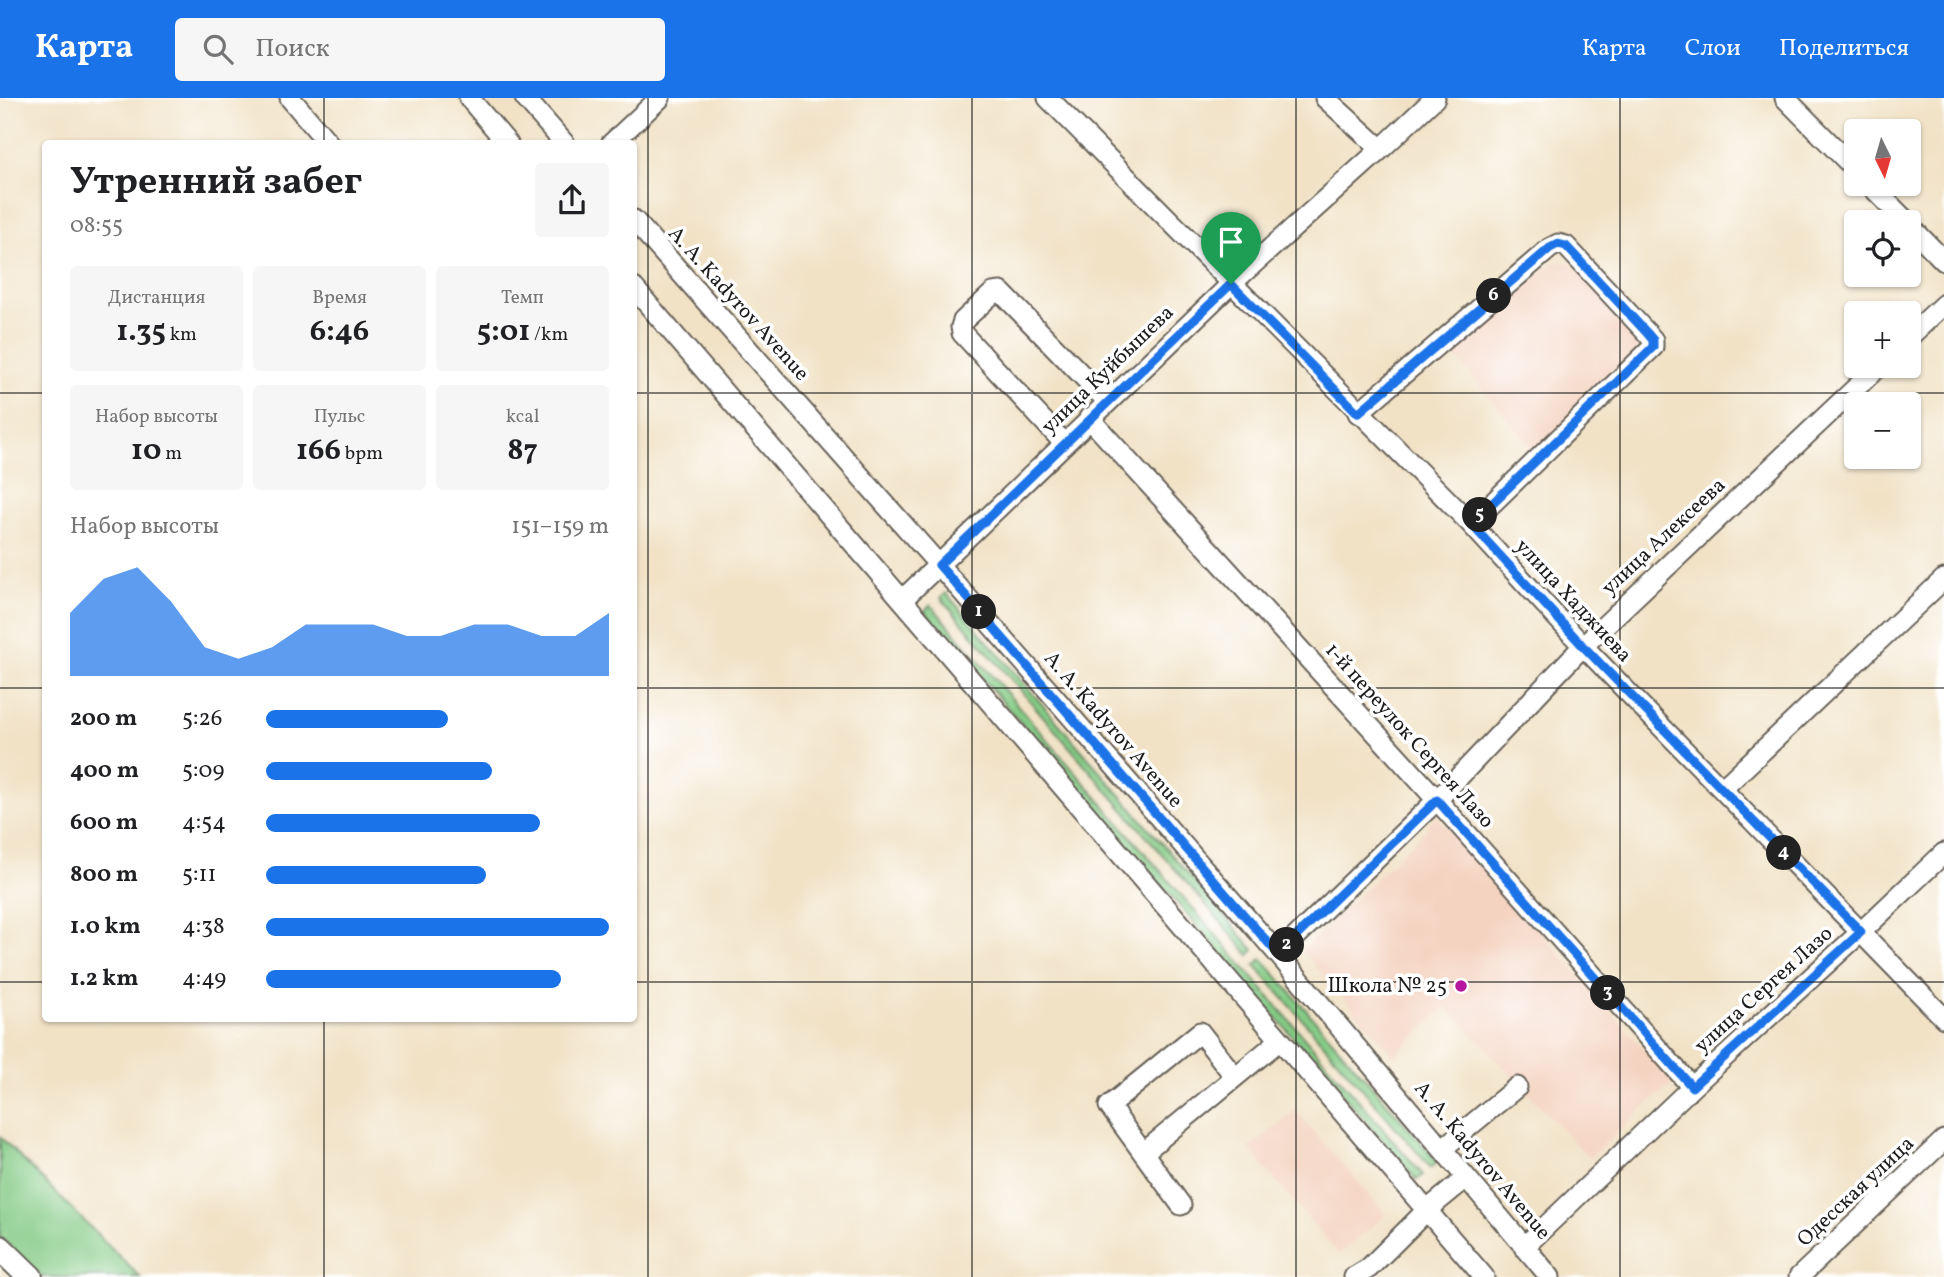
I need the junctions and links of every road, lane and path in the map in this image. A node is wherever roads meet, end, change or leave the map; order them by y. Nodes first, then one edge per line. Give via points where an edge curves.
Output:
1 (290, 98) edge
2 (469, 98) edge
3 (525, 98) edge
4 (660, 98) edge
5 (1048, 98) edge
6 (1325, 98) edge
7 (1435, 98) edge
8 (1785, 98) edge
9 (326, 140) edge
10 (505, 140) edge
11 (562, 140) edge
12 (615, 140) edge
13 (1381, 149) junction
14 (1844, 158) edge
15 (1881, 196) edge
16 (1894, 210) edge
17 (637, 223) edge
18 (1921, 237) edge
19 (1944, 261) edge
20 (1231, 284) junction
21 (637, 291) edge
22 (1944, 304) edge
23 (1921, 326) edge
24 (1866, 378) edge
25 (1107, 401) junction
26 (1358, 413) junction
27 (1089, 418) junction
28 (1064, 443) junction
29 (1471, 524) junction
30 (939, 565) junction
31 (1944, 579) edge
32 (902, 600) junction
33 (1583, 646) junction
34 (1722, 789) junction
35 (1437, 800) junction
36 (1944, 853) edge
37 (1861, 932) junction
38 (1278, 954) junction
39 (1944, 1018) edge
40 (1280, 1040) junction
41 (1235, 1077) junction
42 (1517, 1087) dead end
43 (1692, 1087) junction
44 (1944, 1140) edge
45 (1442, 1149) junction
46 (1143, 1153) junction
47 (1466, 1178) junction
48 (1181, 1205) dead end
49 (1426, 1211) junction
50 (1524, 1247) junction
51 (0, 1248) edge
52 (1367, 1274) edge
53 (30, 1277) edge
54 (1483, 1277) edge
55 (1549, 1277) edge
56 (1799, 1277) edge

1 - 9 street
2 - 10 street
3 - 11 street
4 - 12 street
5 - 20 street, улица Хаджиева
6 - 13 street
7 - 13 street, улица Куйбышева
8 - 14 street
13 - 20 street, улица Куйбышева
15 - 16 street
17 - 30 street, A. A. Kadyrov Avenue
18 - 19 street
20 - 25 street, улица Куйбышева
20 - 26 street, улица Хаджиева
21 - 32 street
22 - 23 street
24 - 33 street, улица Алексеева
25 - 27 street, улица Куйбышева
25 - 28 street via 1002,292 993,293 963,321 962,333
26 - 29 street, улица Хаджиева
26 - 29 street via 1550,248 1566,246 1647,333 1653,347
27 - 28 street, улица Куйбышева
27 - 35 street, 1-й переулок Сергея Лазо
28 - 30 street, улица Куйбышева
29 - 33 street, улица Хаджиева
30 - 32 street, улица Куйбышева
30 - 38 street, A. A. Kadyrov Avenue
31 - 34 street
32 - 40 street
33 - 34 street, улица Хаджиева
33 - 35 street, улица Алексеева
34 - 37 street, улица Хаджиева
35 - 38 street, улица Алексеева
35 - 43 street, 1-й переулок Сергея Лазо
36 - 37 street, улица Сергея Лазо
37 - 39 street, улица Хаджиева
37 - 43 street, улица Сергея Лазо
38 - 45 street, A. A. Kadyrov Avenue
40 - 41 street
40 - 49 street
41 - 46 street
41 - 46 street via 1200,1032 1109,1106
42 - 45 street
43 - 50 street, улица Сергея Лазо
44 - 56 street, Одесская улица
45 - 47 street, A. A. Kadyrov Avenue
46 - 48 street
47 - 49 street
47 - 50 street, A. A. Kadyrov Avenue
49 - 52 street
49 - 54 street
50 - 55 street, A. A. Kadyrov Avenue
51 - 53 main road

